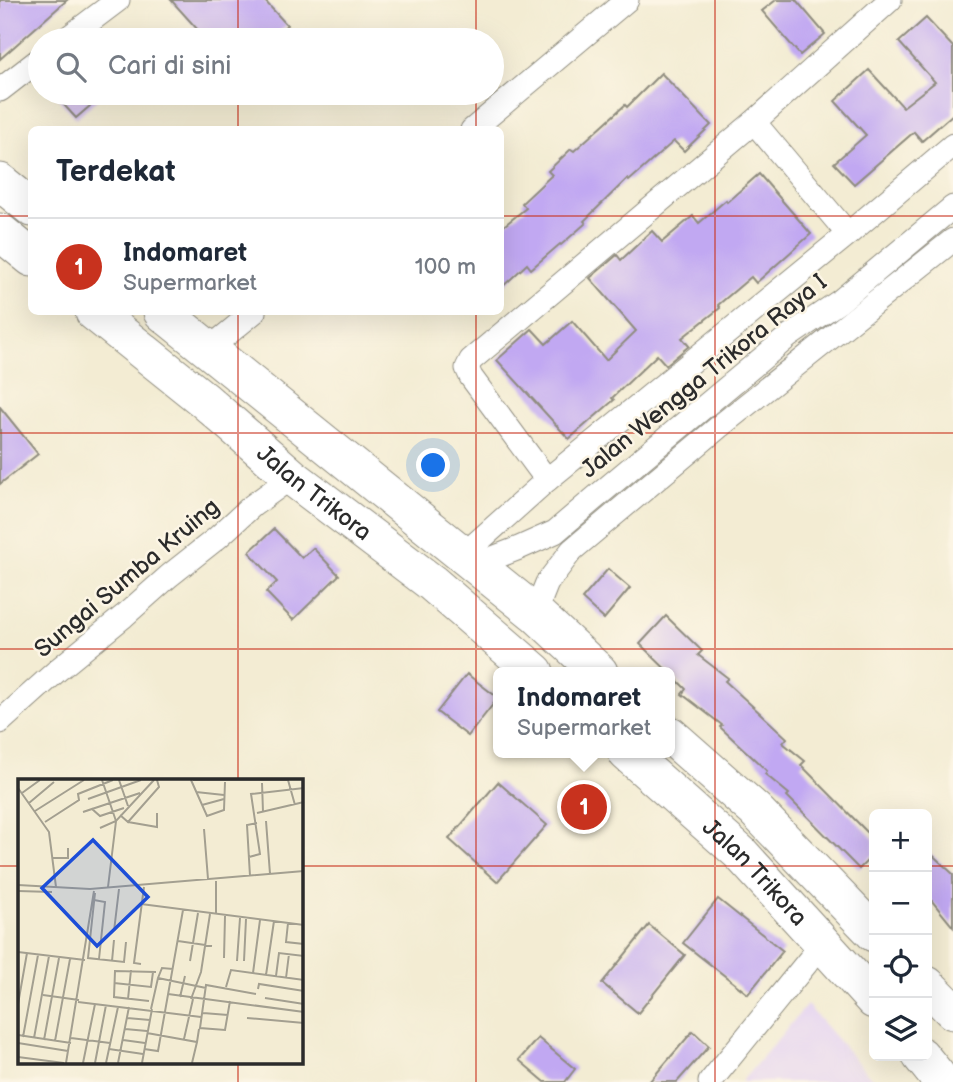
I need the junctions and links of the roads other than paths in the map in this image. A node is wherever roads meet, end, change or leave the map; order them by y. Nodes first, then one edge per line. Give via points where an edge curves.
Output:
1 (118, 0) edge
2 (627, 0) edge
3 (890, 0) edge
4 (81, 28) edge
5 (28, 68) edge
6 (0, 90) edge
7 (504, 103) edge
8 (502, 105) edge
9 (754, 122) junction
10 (477, 126) edge
11 (953, 145) edge
12 (0, 182) edge
13 (28, 205) edge
14 (953, 207) edge
15 (0, 232) edge
16 (848, 234) junction
17 (953, 240) edge
18 (28, 255) edge
19 (98, 315) edge
20 (166, 315) edge
21 (250, 315) edge
22 (209, 349) junction
23 (292, 477) junction
24 (547, 480) junction
25 (555, 532) junction
26 (572, 550) junction
27 (469, 560) junction
28 (535, 613) junction
29 (529, 667) edge
30 (594, 667) edge
31 (0, 722) edge
32 (675, 739) edge
33 (633, 758) edge
34 (869, 928) edge
35 (823, 943) junction
36 (932, 990) edge
37 (872, 998) edge
38 (953, 1011) edge
39 (925, 1061) edge
40 (710, 1082) edge
41 (942, 1082) edge

1 - 4 street
2 - 7 street
3 - 9 street
5 - 6 street
8 - 10 street
9 - 16 street
9 - 24 street via 471,360 467,368 471,377
11 - 16 street
12 - 13 main road
14 - 25 street, Jalan Wengga Trikora Raya I via 840,301 789,336
15 - 18 main road
16 - 24 street
17 - 26 street, Jalan Wengga Trikora Raya I
19 - 23 main road, Jalan Trikora
20 - 22 main road, Jalan Trikora
21 - 22 street
22 - 27 main road, Jalan Trikora
23 - 29 main road, Jalan Trikora via 432,583
23 - 31 street, Sungai Sumba Kruing
24 - 27 street
25 - 26 street
25 - 27 street, Jalan Wengga Trikora Raya I via 526,546
26 - 28 street, Jalan Wengga Trikora Raya I via 547,583
27 - 28 main road, Jalan Trikora
28 - 30 main road, Jalan Trikora
32 - 34 main road, Jalan Trikora via 755,810
33 - 35 main road, Jalan Trikora via 740,853
35 - 37 main road, Jalan Trikora
35 - 40 street
36 - 38 main road
39 - 41 main road

